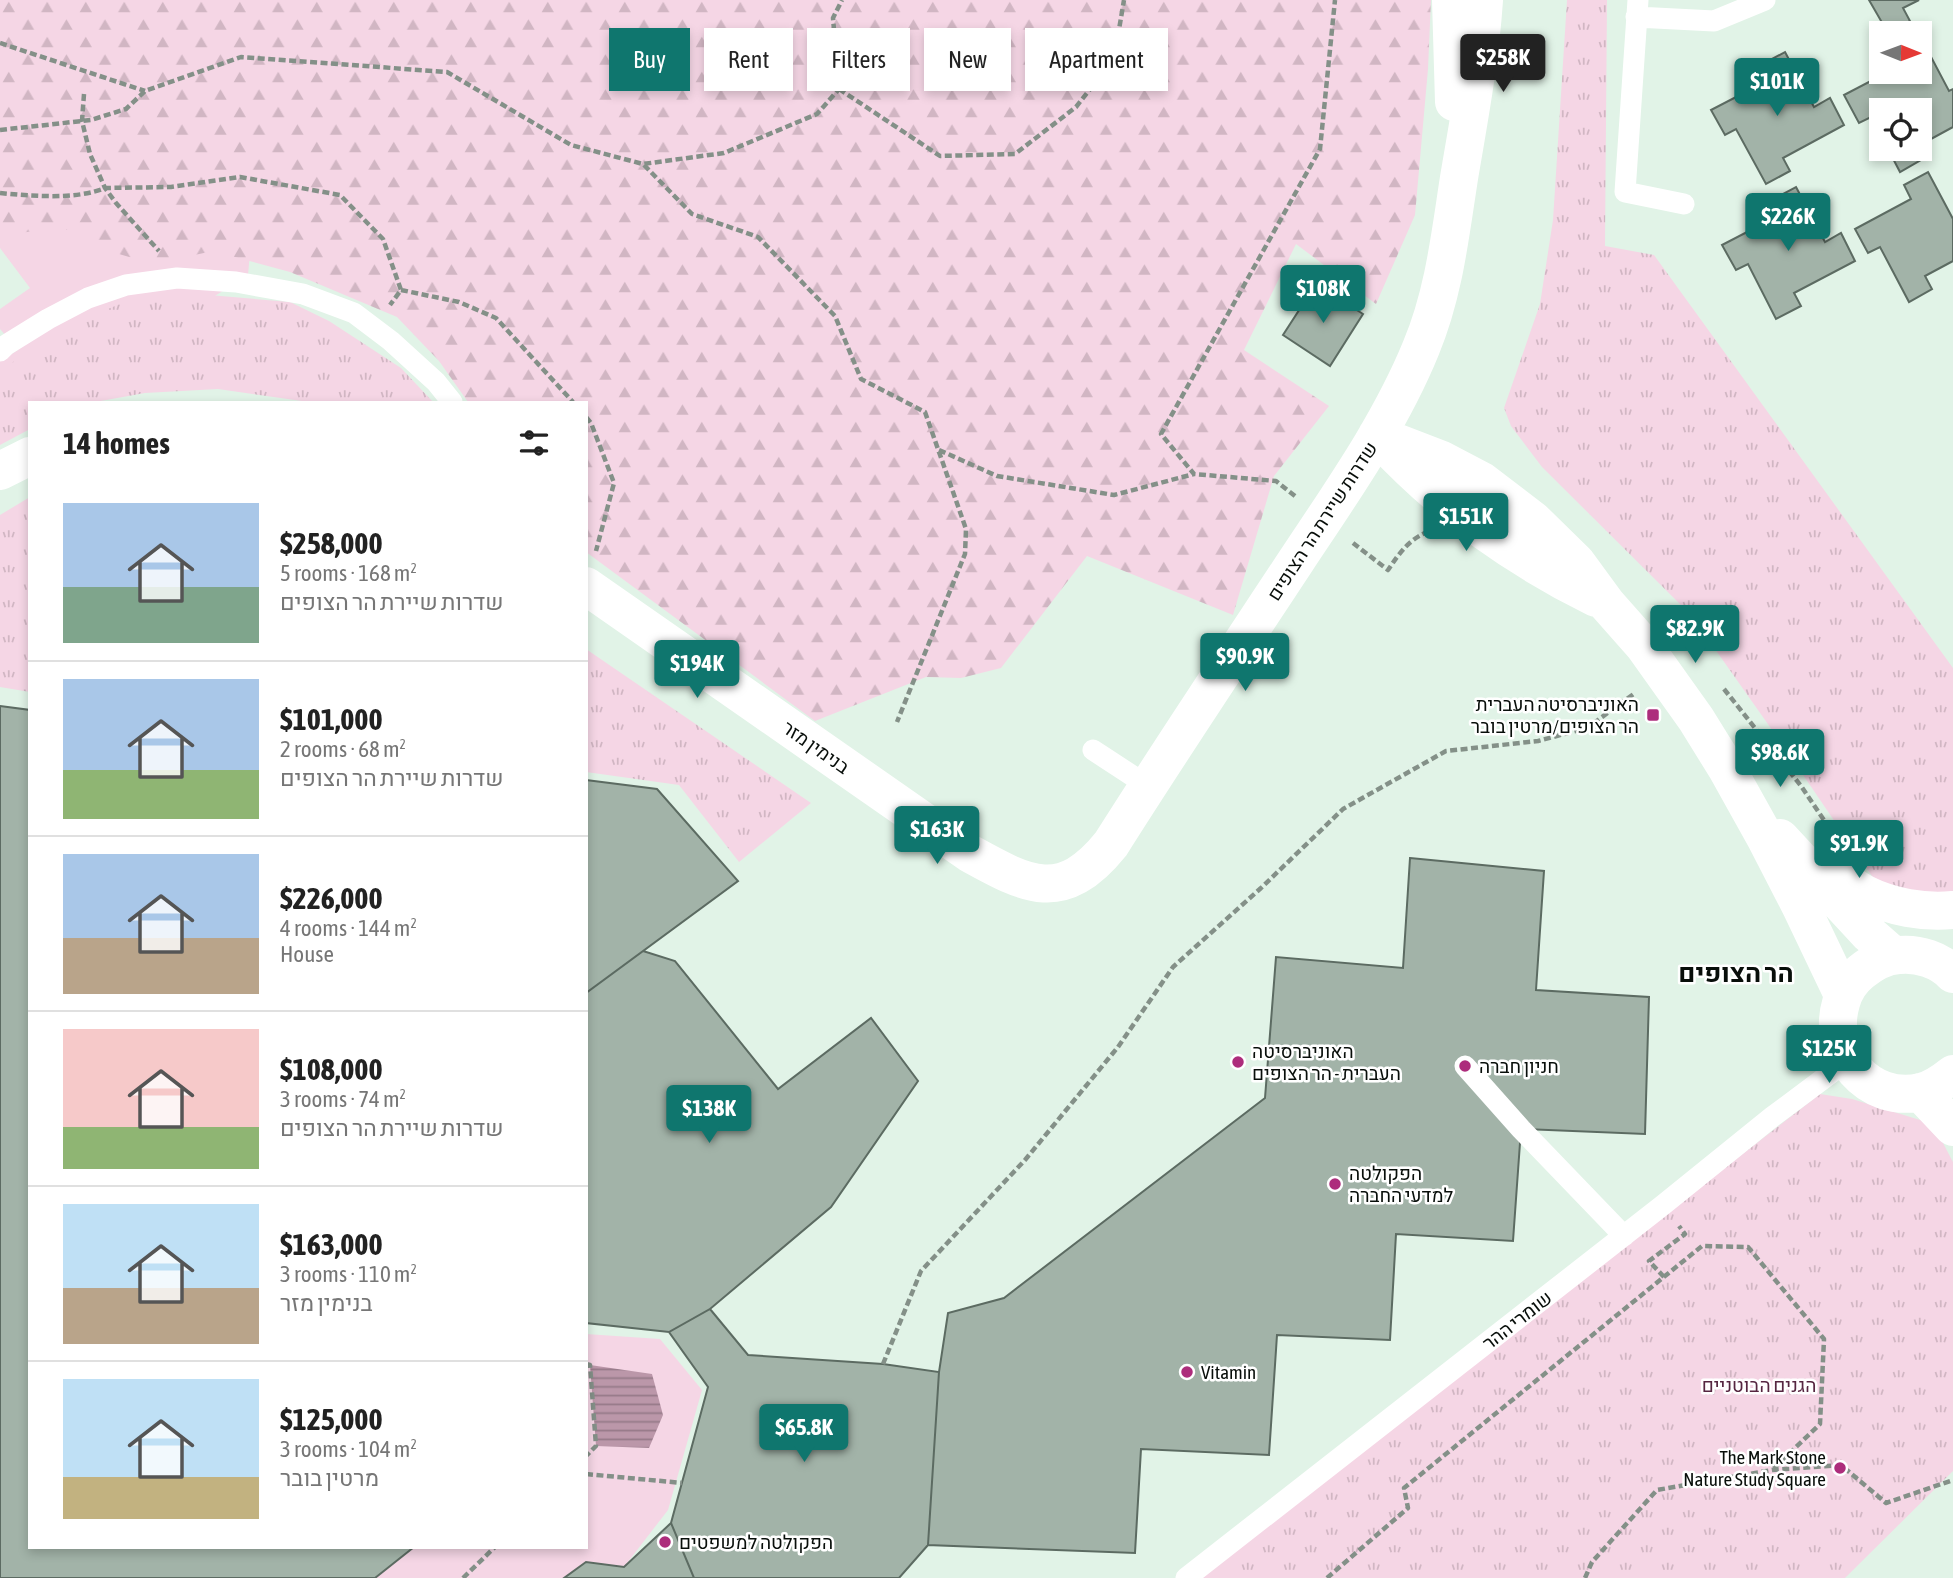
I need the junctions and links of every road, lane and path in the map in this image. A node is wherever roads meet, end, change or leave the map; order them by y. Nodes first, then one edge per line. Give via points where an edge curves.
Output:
1 (842, 0) edge
2 (1125, 0) edge
3 (1335, 0) edge
4 (1451, 0) edge
5 (1484, 0) edge
6 (1765, 0) edge
7 (1637, 8) edge
8 (834, 28) edge
9 (0, 43) edge
10 (145, 91) junction
11 (837, 91) edge
12 (842, 91) edge
13 (85, 94) dead end
14 (82, 121) junction
15 (0, 130) edge
16 (643, 164) junction
17 (1459, 181) junction
18 (105, 188) junction
19 (0, 193) edge
20 (1684, 204) dead end
21 (191, 279) junction
22 (401, 290) junction
23 (373, 328) junction
24 (0, 351) edge
25 (451, 401) edge
26 (572, 401) edge
27 (588, 419) edge
28 (1377, 435) junction
29 (938, 450) junction
30 (28, 457) edge
31 (0, 471) edge
32 (1194, 474) junction
33 (1276, 481) dead end
34 (590, 570) edge
35 (1663, 672) junction
36 (897, 722) dead end
37 (1093, 750) dead end
38 (1727, 769) junction
39 (1148, 786) junction
40 (1786, 846) junction
41 (1056, 884) joint
42 (1953, 911) edge
43 (1953, 943) edge
44 (1900, 955) junction
45 (1953, 974) edge
46 (1843, 995) junction
47 (1847, 1061) junction
48 (1465, 1066) dead end
49 (1953, 1074) edge
50 (1920, 1092) junction
51 (1953, 1127) edge
52 (1685, 1234) dead end
53 (1624, 1236) junction
54 (1664, 1277) junction
55 (588, 1364) edge
56 (883, 1364) dead end
57 (588, 1454) edge
58 (1772, 1471) junction
59 (588, 1474) edge
60 (1953, 1480) edge
61 (682, 1483) dead end
62 (493, 1549) edge
63 (463, 1578) edge
64 (1186, 1578) edge
65 (1327, 1578) edge
66 (1585, 1578) edge

1 - 8 path via 833,18
2 - 12 path via 1114,59 1076,107 1015,154 940,156
3 - 32 path via 1320,149 1161,434
4 - 17 street, שדרות שיירת הר הצופים
5 - 17 street, שדרות שיירת הר הצופים
6 - 7 lane via 1714,21
7 - 20 lane via 1625,192
9 - 10 path
10 - 14 path via 126,109
10 - 16 path via 241,57 447,72 571,145
11 - 16 path via 817,114 724,152
13 - 14 path
14 - 15 path
14 - 18 path
16 - 29 path via 692,214 758,237 835,316 861,379 925,412
17 - 28 street, שדרות שיירת הר הצופים via 1441,288 1413,368
18 - 19 path via 36,196
18 - 21 path via 162,256
18 - 22 path via 171,187 240,177 340,195 383,239
21 - 23 lane via 303,294 354,313
21 - 24 lane via 126,285 88,298
22 - 23 path
22 - 26 path via 459,302 496,318
23 - 25 lane via 436,382
27 - 34 path via 614,482
28 - 35 street via 1442,460 1497,491 1576,562
28 - 39 street, שדרות שיירת הר הצופים
29 - 32 path via 997,476 1114,495
29 - 36 path via 966,530 965,554
30 - 31 street
32 - 33 path
34 - 41 street, בנימין מזר via 842,766 970,853 1031,883
35 - 38 street
35 - 56 path via 1587,728 1538,741 1446,751 1343,809 1173,967 1110,1058 1025,1160 921,1271
37 - 39 lane
38 - 40 street
38 - 46 street
39 - 41 street, שדרות שיירת הר הצופים via 1097,862
40 - 42 street via 1866,894 1902,907
40 - 44 street via 1869,934
43 - 44 street
44 - 45 street via 1929,958
44 - 46 street via 1872,963
46 - 47 street via 1838,1039
47 - 50 street via 1879,1088
47 - 53 lane, שומרי ההר
48 - 53 lane
49 - 50 street
50 - 51 street
52 - 54 path via 1650,1261
53 - 64 lane, שומרי ההר
54 - 58 path via 1702,1246 1748,1247 1824,1339 1820,1424
54 - 65 path via 1404,1488 1408,1508
55 - 57 path via 596,1446
58 - 60 path via 1840,1465 1886,1503
58 - 66 path via 1657,1490 1592,1562
59 - 61 path
62 - 63 path

